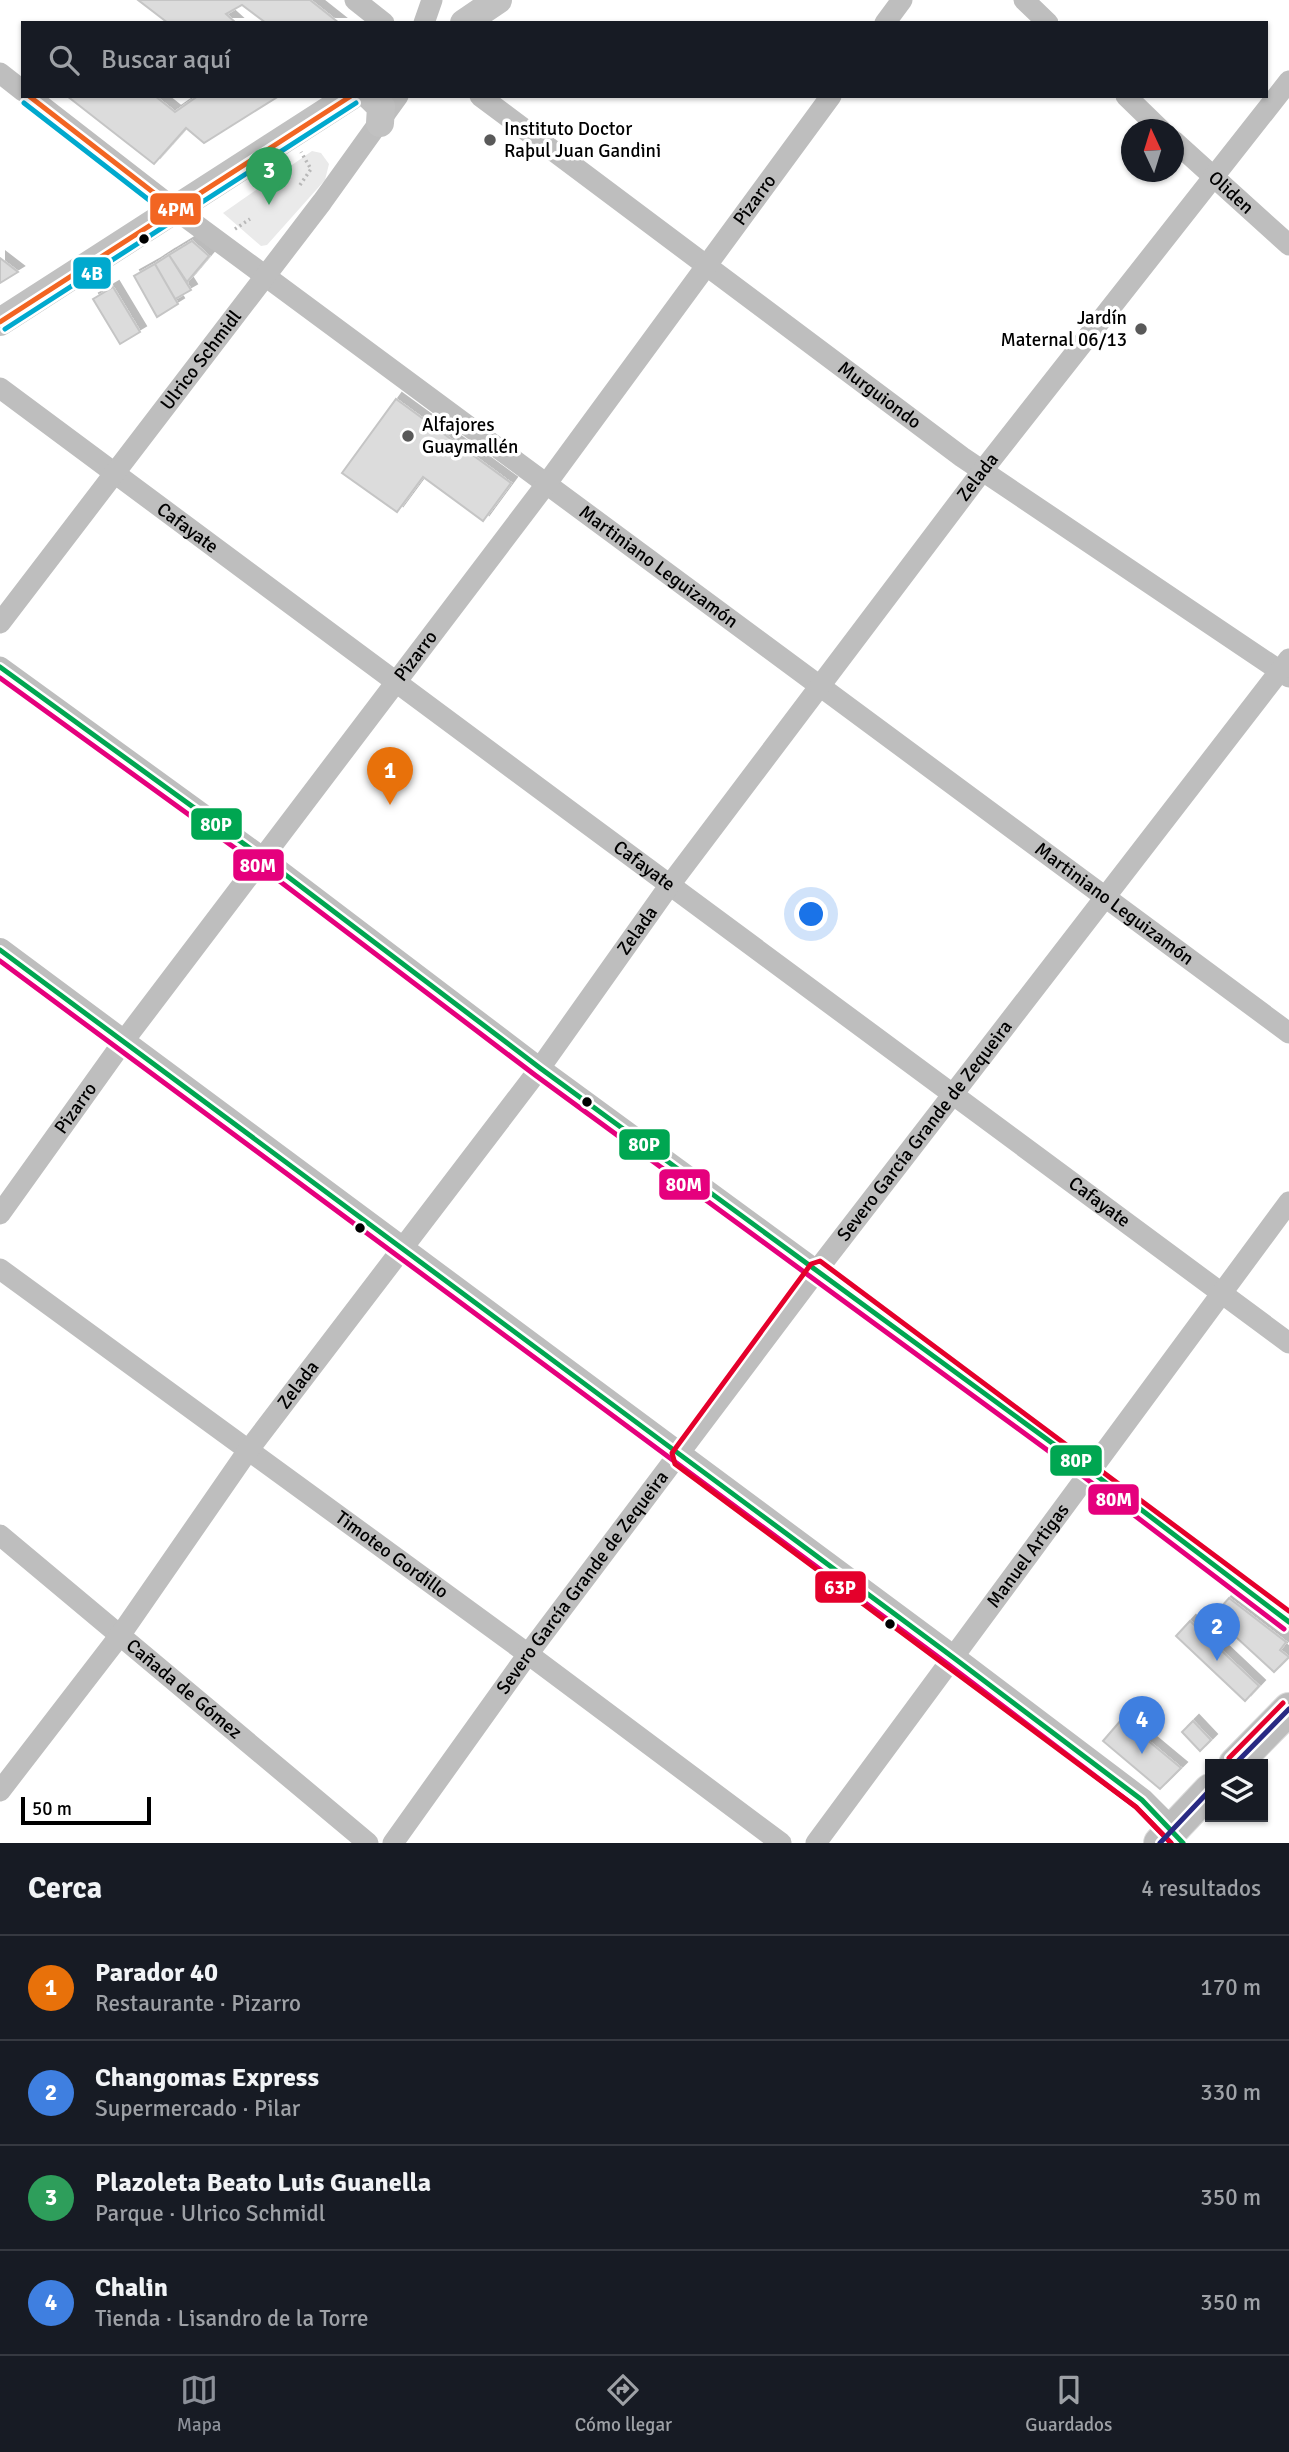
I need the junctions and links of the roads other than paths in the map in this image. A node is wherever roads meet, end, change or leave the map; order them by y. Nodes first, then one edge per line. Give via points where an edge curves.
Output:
1 (355, 0) edge
2 (432, 0) edge
3 (498, 0) edge
4 (902, 0) edge
5 (1024, 0) edge
6 (381, 21) edge
7 (425, 21) edge
8 (467, 21) edge
9 (886, 21) edge
10 (1046, 21) edge
11 (0, 74) edge
12 (1289, 81) edge
13 (21, 90) edge
14 (32, 98) edge
15 (348, 98) edge
16 (372, 98) edge
17 (397, 98) edge
18 (483, 98) edge
19 (830, 98) edge
20 (1128, 98) edge
21 (1150, 119) edge
22 (380, 123) junction
23 (1184, 151) edge
24 (1212, 178) junction
25 (176, 210) junction
26 (1289, 245) edge
27 (705, 266) junction
28 (265, 276) junction
29 (0, 322) edge
30 (0, 388) edge
31 (983, 470) junction
32 (113, 473) junction
33 (547, 483) junction
34 (0, 623) edge
35 (0, 667) edge
36 (1286, 669) edge
37 (394, 684) junction
38 (819, 688) junction
39 (262, 857) junction
40 (669, 886) junction
41 (1104, 898) junction
42 (0, 950) edge
43 (1289, 1033) edge
44 (123, 1042) junction
45 (540, 1068) junction
46 (954, 1092) junction
47 (1289, 1202) edge
48 (0, 1214) edge
49 (400, 1248) junction
50 (0, 1269) edge
51 (818, 1269) junction
52 (1221, 1292) junction
53 (1289, 1343) edge
54 (247, 1452) junction
55 (680, 1457) junction
56 (1089, 1470) junction
57 (0, 1535) edge
58 (1289, 1622) edge
59 (121, 1634) junction
60 (528, 1654) junction
61 (954, 1658) junction
62 (1289, 1709) edge
63 (1240, 1759) edge
64 (0, 1791) edge
65 (1205, 1796) edge
66 (1172, 1839) edge
67 (368, 1843) edge
68 (393, 1843) edge
69 (781, 1843) edge
70 (816, 1843) edge

1 - 6 street
2 - 7 street
3 - 8 main road
4 - 9 street
5 - 10 street
11 - 13 street
12 - 24 street, Zelada
14 - 25 street, Martiniano Leguizamón
15 - 25 main road
16 - 22 main road via 381,107
17 - 22 street, Ulrico Schmidl
18 - 27 street, Murguiondo
19 - 27 street, Pizarro
20 - 21 street
22 - 28 street, Ulrico Schmidl
23 - 24 street, Oliden
24 - 26 street, Oliden
24 - 31 street, Zelada
25 - 28 street, Martiniano Leguizamón
25 - 29 main road
27 - 31 street, Murguiondo
27 - 33 street, Pizarro
28 - 32 street, Ulrico Schmidl
28 - 33 street, Martiniano Leguizamón
30 - 32 street, Cafayate
31 - 36 street, Murguiondo
31 - 38 street, Zelada
32 - 34 street, Ulrico Schmidl
32 - 37 street, Cafayate
33 - 37 street, Pizarro
33 - 38 street, Martiniano Leguizamón
35 - 39 street
36 - 41 street, Severo García Grande de Zequeira
37 - 39 street, Pizarro
37 - 40 street, Cafayate
38 - 40 street, Zelada
38 - 41 street, Martiniano Leguizamón
39 - 44 street, Pizarro
39 - 45 street
40 - 45 street, Zelada
40 - 46 street, Cafayate
41 - 43 street, Martiniano Leguizamón
41 - 46 street, Severo García Grande de Zequeira
42 - 44 street
44 - 48 street, Pizarro
44 - 49 street
45 - 49 street, Zelada
45 - 51 street
46 - 51 street, Severo García Grande de Zequeira
46 - 52 street, Cafayate
47 - 52 street, Manuel Artigas
49 - 54 street, Zelada
49 - 55 street
50 - 54 street, Timoteo Gordillo
51 - 55 street, Severo García Grande de Zequeira
51 - 56 street
52 - 53 street, Cafayate
52 - 56 street, Manuel Artigas
54 - 59 street, Zelada
54 - 60 street, Timoteo Gordillo
55 - 60 street, Severo García Grande de Zequeira
55 - 61 street
56 - 58 street
56 - 61 street, Manuel Artigas
57 - 59 street, Cañada de Gómez
59 - 64 street, Zelada
59 - 67 street, Cañada de Gómez
60 - 68 street, Severo García Grande de Zequeira
60 - 69 street, Timoteo Gordillo
61 - 66 street via 1142,1800
61 - 70 street, Manuel Artigas
62 - 63 main road
65 - 66 main road

